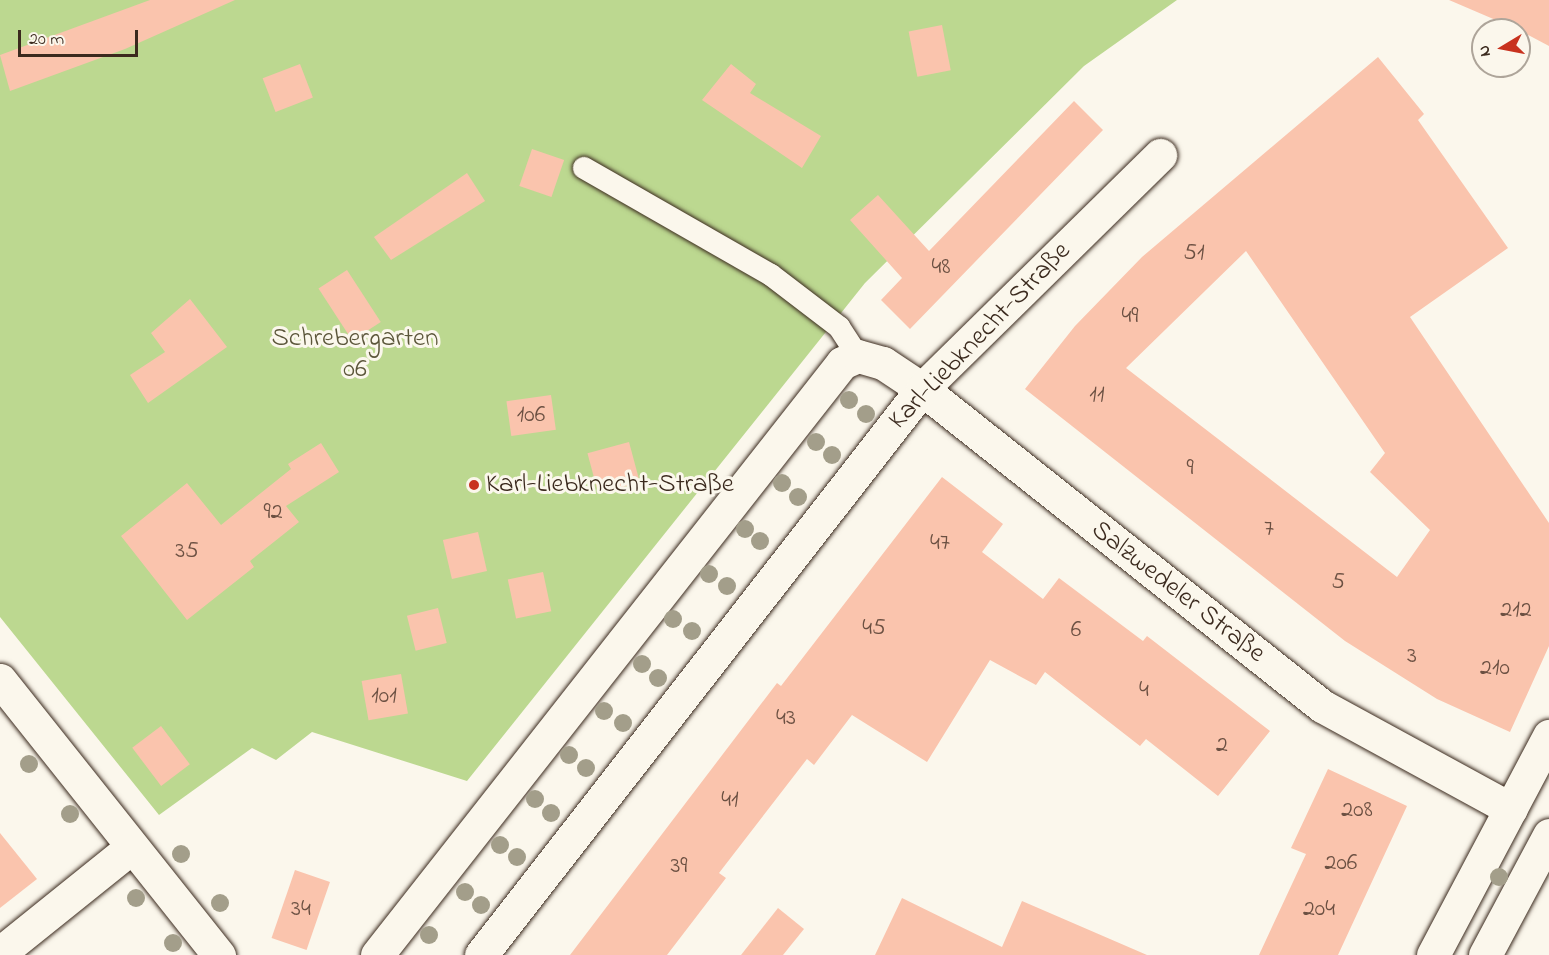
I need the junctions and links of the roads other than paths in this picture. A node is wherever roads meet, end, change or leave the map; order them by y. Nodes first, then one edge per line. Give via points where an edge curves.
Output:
1 (1160, 155) dead end
2 (584, 168) dead end
3 (858, 356) junction
4 (922, 389) junction
5 (0, 680) edge
6 (1549, 736) edge
7 (1511, 809) junction
8 (1549, 835) edge
9 (132, 847) junction
10 (0, 953) edge
11 (219, 955) edge
12 (377, 955) edge
13 (481, 955) edge
14 (1433, 955) edge
15 (1485, 955) edge

1 - 4 street, Karl-Liebknecht-Straße
2 - 3 lane via 769,279 839,327
3 - 4 street, Salzwedeler Straße via 883,363
3 - 12 street via 842,363
4 - 7 street, Salzwedeler Straße via 1322,706
4 - 13 street, Karl-Liebknecht-Straße
5 - 9 street
6 - 7 street
7 - 14 street
8 - 15 street
9 - 10 street
9 - 11 street

